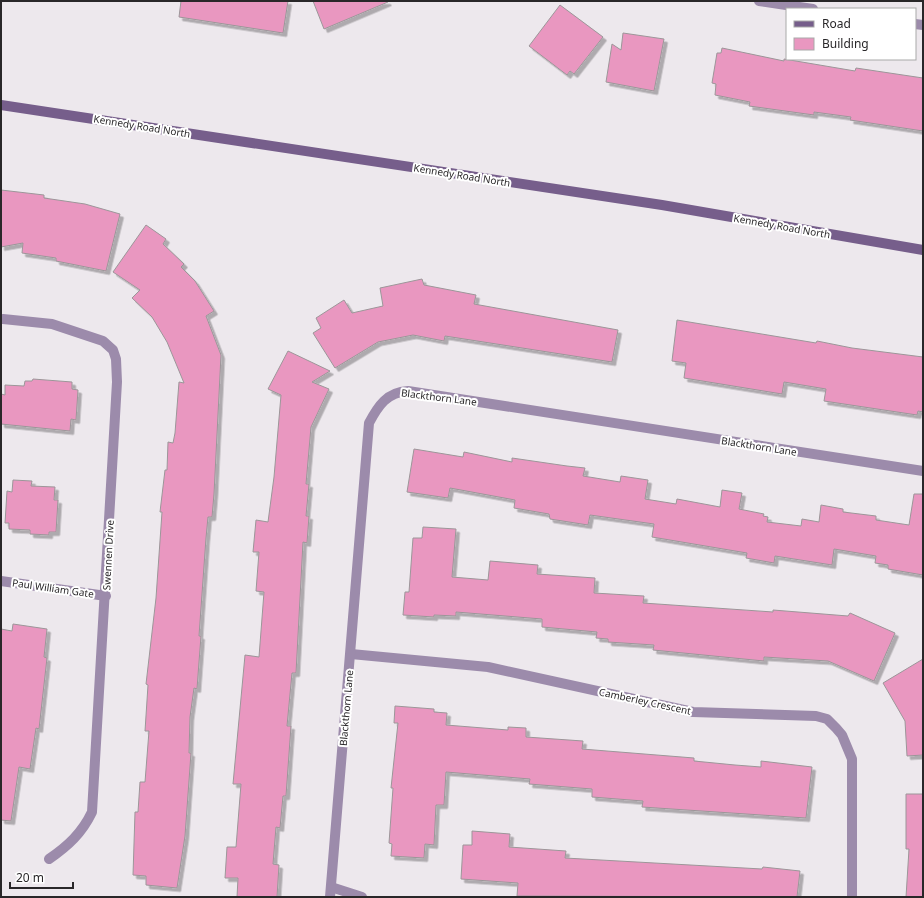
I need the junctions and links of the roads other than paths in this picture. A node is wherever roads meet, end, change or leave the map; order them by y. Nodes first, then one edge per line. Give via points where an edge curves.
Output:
1 (759, 1) edge
2 (806, 8) edge
3 (1, 105) edge
4 (923, 250) edge
5 (3, 320) dead end
6 (923, 471) edge
7 (1, 581) edge
8 (106, 596) junction
9 (351, 654) junction
10 (49, 859) dead end
11 (330, 892) edge
12 (362, 897) edge
13 (852, 897) edge

1 - 2 street
3 - 4 main road, Kennedy Road North via 662,205
5 - 8 street, Swennen Drive via 52,324 103,341 113,350 117,382
6 - 9 street, Blackthorn Lane via 396,391 375,411 369,423
7 - 8 street, Paul William Gate
8 - 10 street, Swennen Drive via 92,812 70,844
9 - 11 street, Blackthorn Lane
9 - 13 street, Camberley Crescent via 488,667 693,712 816,716 827,719 842,735 852,759
11 - 12 street

